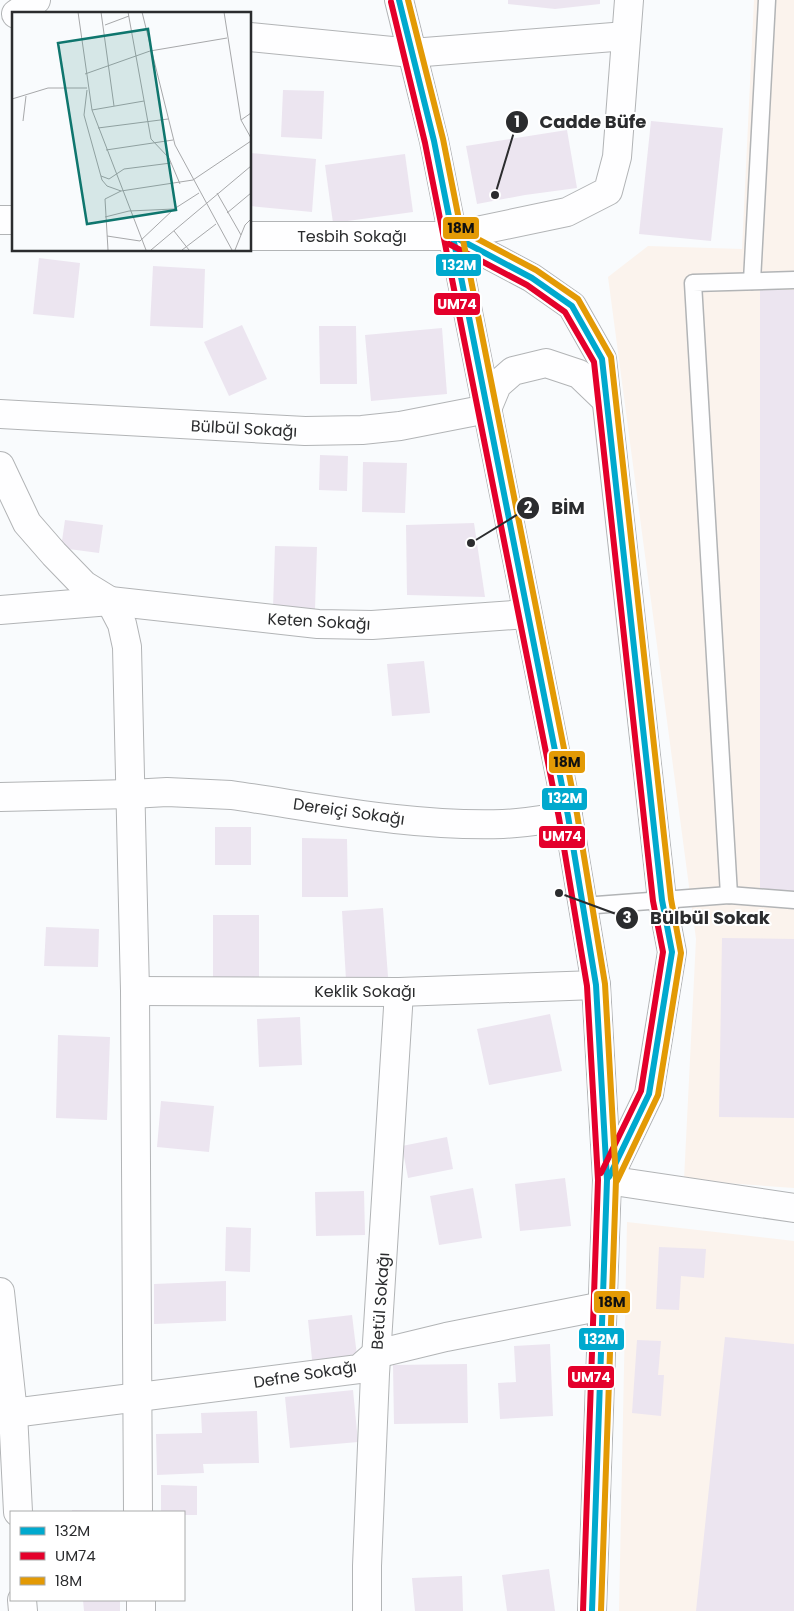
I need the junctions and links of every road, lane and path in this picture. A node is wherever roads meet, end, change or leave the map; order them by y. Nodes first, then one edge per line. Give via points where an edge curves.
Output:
1 (36, 0) edge
2 (399, 0) edge
3 (629, 0) edge
4 (767, 0) edge
5 (18, 12) edge
6 (12, 15) edge
7 (0, 21) edge
8 (626, 36) junction
9 (251, 37) edge
10 (412, 53) junction
11 (251, 236) edge
12 (453, 236) junction
13 (794, 280) edge
14 (752, 281) junction
15 (606, 400) junction
16 (487, 409) junction
17 (0, 414) edge
18 (0, 466) edge
19 (110, 602) junction
20 (0, 610) edge
21 (527, 614) junction
22 (131, 794) junction
23 (0, 797) edge
24 (568, 816) junction
25 (729, 895) junction
26 (662, 900) junction
27 (794, 900) edge
28 (583, 906) junction
29 (596, 984) junction
30 (135, 991) junction
31 (399, 992) junction
32 (608, 1180) junction
33 (794, 1208) edge
34 (0, 1292) edge
35 (603, 1306) junction
36 (376, 1354) junction
37 (137, 1397) junction
38 (6, 1413) edge
39 (18, 1511) edge
40 (138, 1511) edge
41 (367, 1611) edge
42 (592, 1611) edge

1 - 5 street
2 - 10 street
3 - 8 street, Tesbih Sokağı
4 - 14 lane
6 - 7 street
8 - 10 street
8 - 12 street, Tesbih Sokağı via 617,157 608,191 567,212
9 - 10 street
10 - 12 street
11 - 12 street, Tesbih Sokağı
12 - 15 street via 532,278 572,306 602,360
12 - 16 street
13 - 14 lane
14 - 25 lane via 693,283
15 - 16 street via 579,374 546,363 513,371 498,385
15 - 26 street
16 - 17 street, Bülbül Sokağı via 400,426 305,431
16 - 21 street
18 - 19 street via 27,523 84,585
19 - 20 street, Keten Sokağı
19 - 21 street, Keten Sokağı via 318,624 372,624
19 - 22 street via 122,624 127,648
21 - 24 street
22 - 23 street, Dereiçi Sokağı
22 - 24 street, Dereiçi Sokağı via 231,795 459,824 505,824
22 - 30 street
24 - 28 street
25 - 26 lane
25 - 27 lane
26 - 28 lane
26 - 32 street via 672,952 649,1094
28 - 29 street
29 - 31 street, Keklik Sokağı
29 - 32 street
30 - 31 street, Keklik Sokağı
30 - 37 street
31 - 36 street, Betül Sokağı
32 - 33 street
32 - 35 street
34 - 38 street
35 - 36 street, Defne Sokağı
35 - 42 street
36 - 37 street, Defne Sokağı via 358,1369
36 - 41 street, Betül Sokağı
37 - 38 street, Defne Sokağı
37 - 40 street
38 - 39 street

